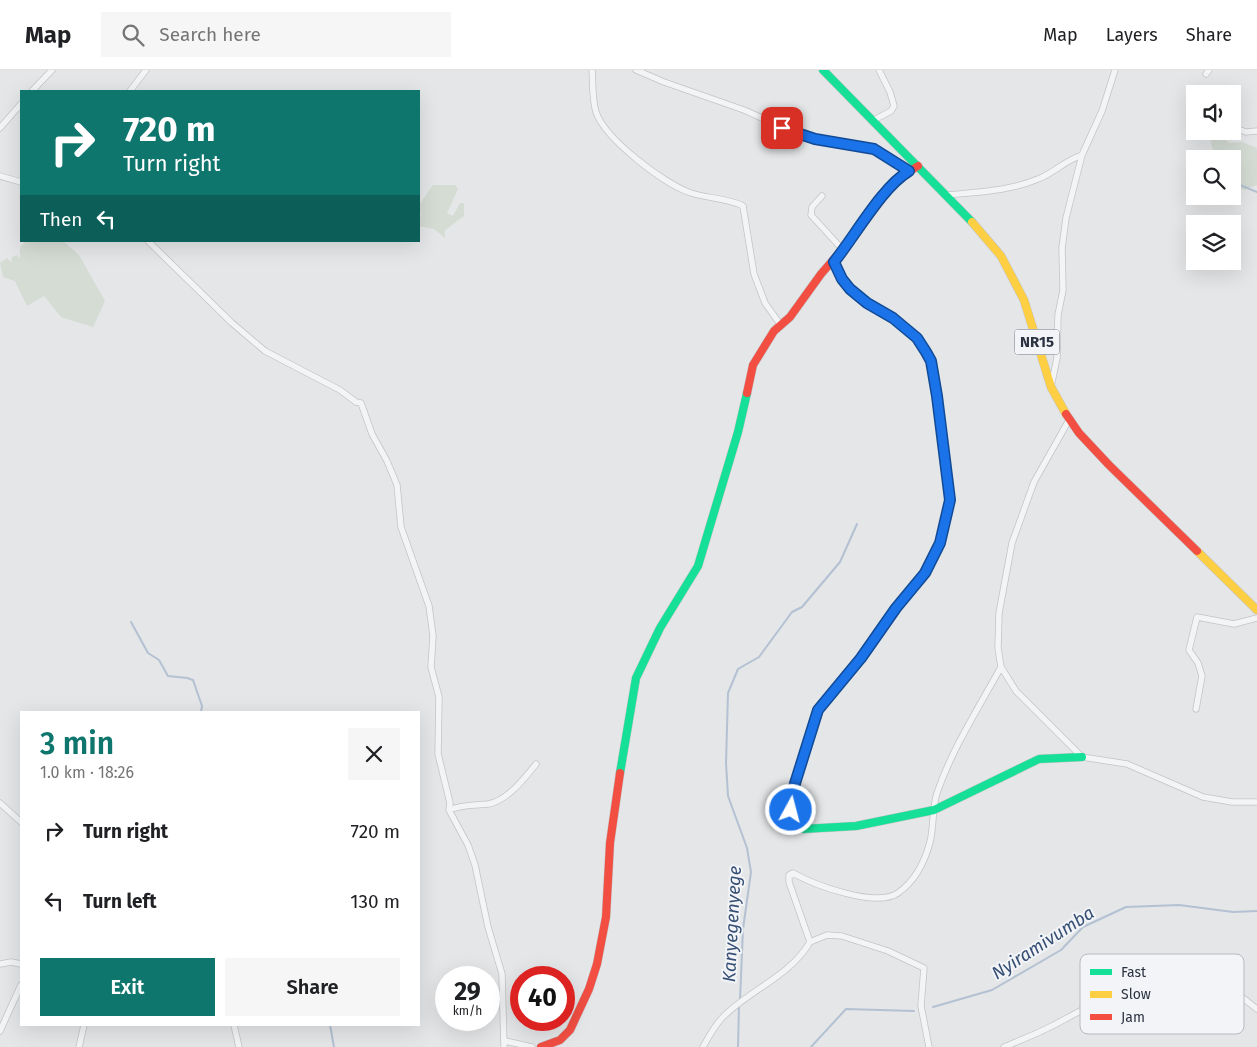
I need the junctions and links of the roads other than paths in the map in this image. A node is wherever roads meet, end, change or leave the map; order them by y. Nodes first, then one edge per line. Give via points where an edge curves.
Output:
1 (52, 70) edge
2 (146, 70) edge
3 (592, 70) edge
4 (636, 70) edge
5 (823, 70) edge
6 (879, 70) edge
7 (1115, 70) edge
8 (33, 90) edge
9 (131, 90) edge
10 (20, 105) edge
11 (872, 121) junction
12 (0, 128) edge
13 (1241, 130) edge
14 (1257, 131) edge
15 (1082, 155) junction
16 (918, 166) junction
17 (909, 171) junction
18 (0, 176) edge
19 (20, 182) edge
20 (947, 195) junction
21 (822, 196) dead end
22 (149, 242) edge
23 (843, 250) junction
24 (834, 262) junction
25 (780, 324) junction
26 (1051, 387) junction
27 (1069, 420) junction
28 (1257, 610) edge
29 (1257, 618) edge
30 (1001, 667) junction
31 (1196, 709) dead end
32 (1082, 756) junction
33 (536, 764) dead end
34 (1257, 802) edge
35 (0, 803) edge
36 (449, 810) junction
37 (934, 810) junction
38 (20, 821) edge
39 (810, 942) junction
40 (0, 964) edge
41 (20, 964) edge
42 (20, 987) edge
43 (1244, 1000) edge
44 (1257, 1009) edge
45 (1080, 1011) edge
46 (84, 1026) edge
47 (234, 1026) edge
48 (0, 1031) edge
49 (505, 1044) edge
50 (79, 1047) edge
51 (239, 1047) edge
52 (532, 1047) edge
53 (541, 1047) edge
54 (703, 1047) edge
55 (929, 1047) edge
56 (1004, 1047) edge

1 - 8 street
2 - 9 street
3 - 25 street via 596,111 616,140 676,186 743,206 754,274 765,303
4 - 17 street via 744,110 800,135 874,149
5 - 11 main road, NR15
6 - 11 street via 894,106
7 - 15 street via 1102,112
10 - 12 street
11 - 16 main road, NR15
13 - 14 street
15 - 20 street via 1028,183
15 - 26 street via 1063,233 1063,290
16 - 17 main road
16 - 20 main road, NR15
17 - 23 main road via 896,180
18 - 19 street
20 - 26 main road, NR15 via 1010,269 1024,300
21 - 23 street via 812,207 811,215
22 - 36 street via 265,351 361,403 397,485 401,527 429,606 433,636 431,667 439,696 438,754
23 - 24 main road
24 - 25 main road
24 - 37 main road via 850,289 917,338 931,361 950,500 940,543 925,573 818,710 792,793 791,810 806,830 856,826
25 - 53 main road via 753,365 738,432 698,566 660,628 636,678 610,843 606,917 590,988 570,1030 560,1040
26 - 27 main road, NR15
27 - 28 main road, NR15 via 1109,465
27 - 30 street via 1034,482 1012,543 999,613
29 - 31 street via 1234,624 1197,617 1188,650 1198,663 1202,676
30 - 32 street via 1016,691
30 - 37 street via 944,775
32 - 34 street via 1127,764 1204,796 1232,802
32 - 37 main road via 1039,760
33 - 36 street via 498,801 463,804
35 - 38 street
36 - 49 street via 475,865 502,974
37 - 39 street via 925,856 918,871 898,894 873,897 839,892 791,874 789,882
39 - 54 street via 790,966 724,1016
39 - 55 street via 827,935 842,936 888,951 924,968 921,1006
40 - 41 street
42 - 48 street
43 - 44 street
45 - 56 street
46 - 50 street
47 - 51 street
49 - 52 street

